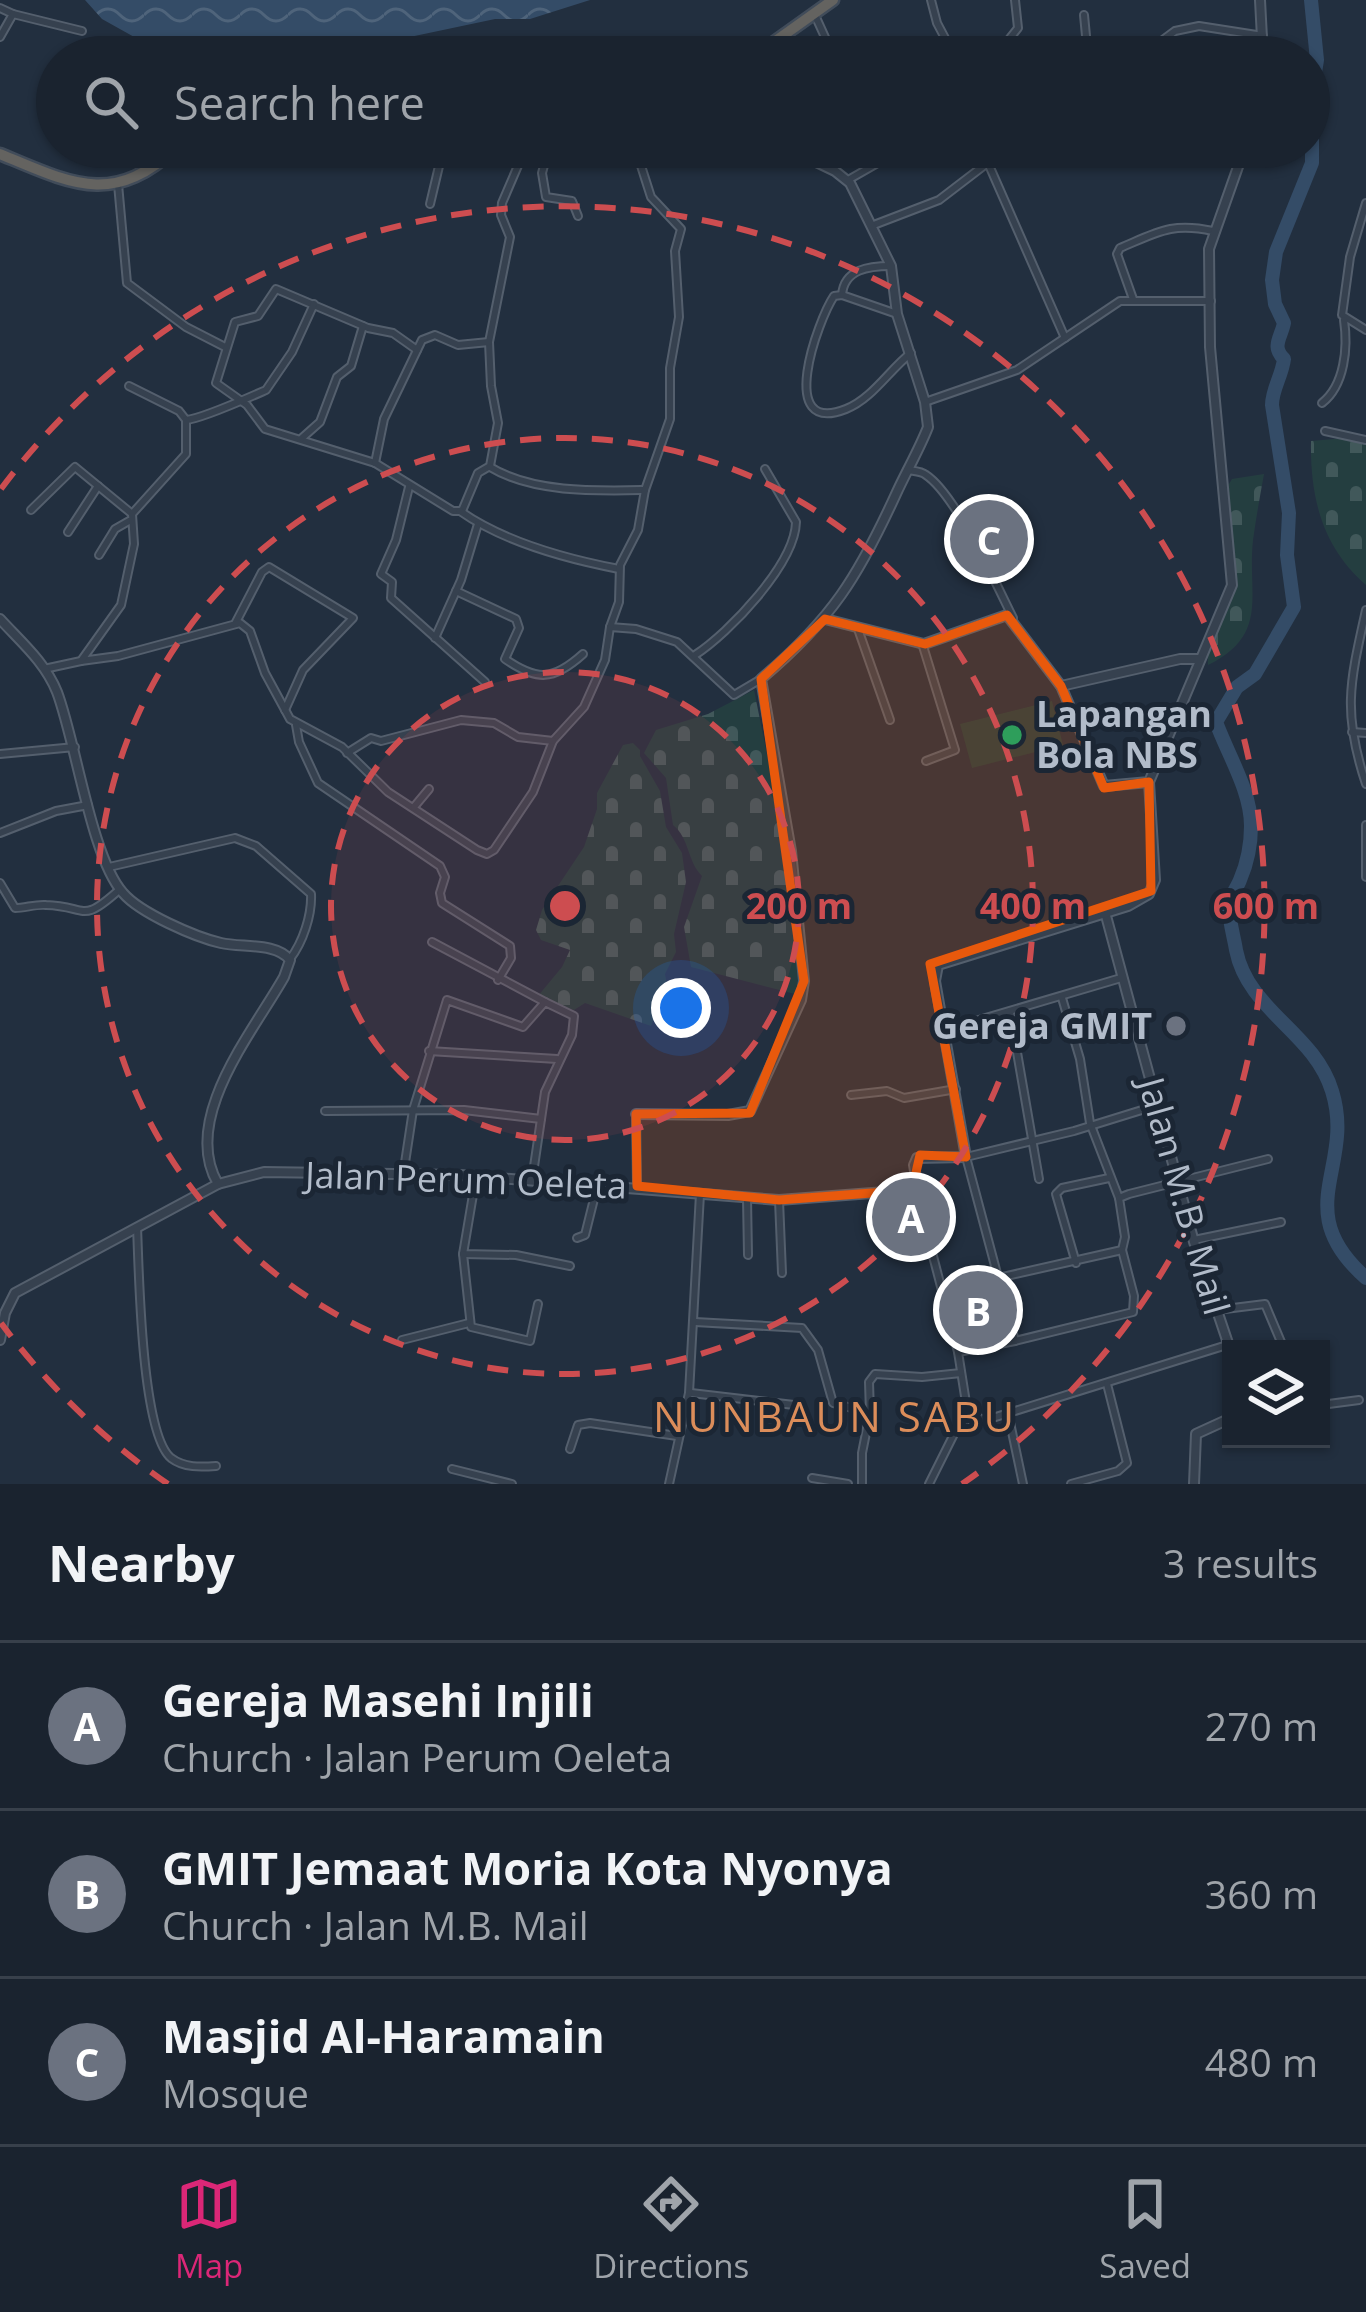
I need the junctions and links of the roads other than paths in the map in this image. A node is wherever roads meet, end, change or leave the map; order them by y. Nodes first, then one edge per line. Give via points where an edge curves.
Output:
1 (833, 0) edge
2 (931, 0) edge
3 (1016, 0) edge
4 (1260, 0) edge
5 (0, 8) edge
6 (814, 13) junction
7 (14, 14) junction
8 (1084, 15) dead end
9 (82, 31) dead end
10 (782, 36) edge
11 (824, 36) edge
12 (946, 36) edge
13 (1013, 36) edge
14 (1086, 36) edge
15 (1168, 36) edge
16 (1263, 36) joint
17 (0, 37) edge
18 (0, 154) edge
19 (36, 167) edge
20 (39, 168) edge
21 (150, 168) edge
22 (439, 168) edge
23 (516, 168) edge
24 (543, 168) edge
25 (642, 168) edge
26 (825, 168) edge
27 (869, 168) edge
28 (981, 168) edge
29 (988, 168) edge
30 (1237, 168) edge
31 (848, 180) junction
32 (118, 184) junction
33 (1366, 203) edge
34 (430, 204) dead end
35 (578, 217) dead end
36 (1362, 224) edge
37 (871, 226) junction
38 (1214, 232) junction
39 (891, 266) junction
40 (842, 295) junction
41 (1132, 298) junction
42 (1211, 301) junction
43 (314, 304) junction
44 (897, 314) junction
45 (1344, 320) junction
46 (363, 326) junction
47 (1366, 330) edge
48 (1065, 338) junction
49 (489, 342) junction
50 (224, 347) junction
51 (417, 350) junction
52 (911, 352) junction
53 (129, 386) dead end
54 (237, 398) junction
55 (925, 402) junction
56 (1322, 404) dead end
57 (186, 420) junction
58 (1325, 431) dead end
59 (302, 438) junction
60 (1366, 440) edge
61 (375, 464) junction
62 (490, 466) junction
63 (765, 470) dead end
64 (907, 470) junction
65 (98, 487) junction
66 (409, 487) junction
67 (645, 490) junction
68 (31, 510) dead end
69 (460, 511) junction
70 (130, 518) junction
71 (478, 524) junction
72 (68, 532) dead end
73 (100, 555) dead end
74 (620, 569) junction
75 (456, 591) junction
76 (1366, 610) edge
77 (1012, 618) junction
78 (825, 619) junction
79 (0, 620) edge
80 (236, 623) junction
81 (610, 627) junction
82 (858, 629) junction
83 (434, 638) junction
84 (922, 643) junction
85 (583, 654) dead end
86 (695, 655) junction
87 (1201, 659) junction
88 (81, 662) junction
89 (44, 668) junction
90 (761, 679) junction
91 (485, 682) dead end
92 (1061, 686) junction
93 (284, 713) junction
94 (890, 720) dead end
95 (296, 724) junction
96 (1352, 732) junction
97 (1366, 733) edge
98 (553, 741) junction
99 (75, 747) junction
100 (347, 753) junction
101 (0, 754) edge
102 (926, 760) dead end
103 (1149, 782) junction
104 (1366, 784) edge
105 (429, 789) dead end
106 (88, 805) junction
107 (414, 807) junction
108 (1366, 825) edge
109 (0, 833) edge
110 (109, 867) junction
111 (1366, 877) edge
112 (0, 883) edge
113 (119, 890) junction
114 (1105, 912) junction
115 (432, 942) dead end
116 (290, 958) junction
117 (1121, 978) junction
118 (498, 980) junction
119 (1062, 998) junction
120 (545, 1002) junction
121 (1010, 1012) junction
122 (945, 1030) junction
123 (429, 1051) junction
124 (559, 1059) junction
125 (956, 1089) junction
126 (851, 1095) dead end
127 (1158, 1105) junction
128 (413, 1110) junction
129 (325, 1111) dead end
130 (637, 1114) joint
131 (541, 1118) junction
132 (1090, 1123) junction
133 (1033, 1138) junction
134 (966, 1157) junction
135 (1268, 1159) dead end
136 (404, 1176) junction
137 (476, 1177) junction
138 (1110, 1178) junction
139 (1039, 1179) dead end
140 (532, 1180) junction
141 (1177, 1180) junction
142 (598, 1183) junction
143 (218, 1184) junction
144 (637, 1186) junction
145 (915, 1186) junction
146 (700, 1194) junction
147 (747, 1198) junction
148 (1119, 1198) junction
149 (779, 1200) junction
150 (1281, 1222) dead end
151 (136, 1227) junction
152 (578, 1238) dead end
153 (1194, 1240) junction
154 (1123, 1250) junction
155 (463, 1253) junction
156 (748, 1255) dead end
157 (1076, 1263) junction
158 (570, 1266) dead end
159 (782, 1274) dead end
160 (998, 1278) junction
161 (538, 1304) dead end
162 (1216, 1310) junction
163 (695, 1322) junction
164 (470, 1323) junction
165 (0, 1340) edge
166 (402, 1340) dead end
167 (1226, 1340) edge
168 (1280, 1340) edge
169 (1015, 1341) junction
170 (1222, 1350) edge
171 (958, 1352) junction
172 (962, 1373) junction
173 (1107, 1384) junction
174 (689, 1393) junction
175 (1359, 1400) dead end
176 (794, 1405) dead end
177 (1330, 1405) edge
178 (870, 1413) junction
179 (1008, 1414) junction
180 (971, 1416) junction
181 (1222, 1422) edge
182 (677, 1436) junction
183 (570, 1449) dead end
184 (216, 1466) dead end
185 (452, 1469) dead end
186 (812, 1478) dead end
187 (482, 1480) edge
188 (512, 1484) edge
189 (669, 1484) edge
190 (848, 1484) edge
191 (862, 1484) edge
192 (929, 1484) edge
193 (1023, 1484) edge
194 (1071, 1484) edge
195 (1194, 1484) edge

1 - 6 highway
2 - 12 street
3 - 13 street
4 - 16 street
5 - 7 street
6 - 10 highway
6 - 11 street
7 - 9 street
7 - 17 street
8 - 14 street
15 - 16 street via 1199,26
18 - 19 highway
20 - 32 highway via 83,184
21 - 32 highway
22 - 34 street
23 - 49 street via 503,195 510,237
24 - 35 street via 546,197 572,201
25 - 67 street via 651,196 680,229 670,419
26 - 31 street
27 - 31 street
28 - 37 street via 946,196
29 - 48 street
30 - 38 street
31 - 37 street
32 - 50 street via 127,283
33 - 36 street
36 - 45 street
37 - 39 street
38 - 41 street via 1168,227 1120,248
38 - 42 street
39 - 40 street via 855,272
39 - 44 street
40 - 44 street
40 - 52 street via 829,302 808,366 810,406 848,409
41 - 42 street
41 - 48 street
42 - 87 street via 1232,573
43 - 46 street
43 - 50 street via 276,289 258,316 235,322
43 - 54 street via 269,387
44 - 52 street
45 - 47 street
45 - 56 street via 1347,351 1333,395
46 - 51 street via 394,333
46 - 59 street via 351,366
48 - 55 street via 1005,376
49 - 51 street via 458,345 435,335
49 - 62 street via 498,424
50 - 54 street via 216,383
51 - 61 street via 390,402
52 - 55 street
53 - 57 street
54 - 57 street
54 - 59 street via 265,428
55 - 64 street via 928,427
57 - 70 street via 186,454
58 - 60 street
59 - 61 street
61 - 66 street
62 - 67 street via 539,484
62 - 69 street via 478,473
63 - 86 street via 796,522 790,552
64 - 77 street via 923,472 940,491
64 - 78 street via 863,566
65 - 68 street via 75,467
65 - 70 street
65 - 72 street
66 - 69 street
66 - 83 street via 381,574 392,582 391,598
67 - 74 street
69 - 71 street
70 - 73 street
70 - 88 street via 134,544 121,605
71 - 74 street
71 - 75 street
74 - 81 street
75 - 83 street
75 - 85 street via 516,619 505,658 528,674 550,675
76 - 96 street via 1351,676
77 - 84 street via 1002,614
77 - 92 street
78 - 82 street
78 - 90 street
79 - 89 street
80 - 88 street
80 - 93 street via 250,631
80 - 93 street via 269,567 353,618 303,670
81 - 86 street via 656,634
81 - 98 street via 584,707
82 - 84 street
82 - 94 street
83 - 91 street
84 - 102 street via 955,750
86 - 90 street via 734,695
87 - 92 street
87 - 103 street
88 - 89 street
89 - 99 street
90 - 130 street via 791,851 801,1000 750,1111
92 - 103 street via 1104,786
93 - 95 street
95 - 100 street
95 - 118 street via 317,783 440,866 442,904 510,946
96 - 97 street
96 - 104 street
98 - 100 street via 461,720 371,738
98 - 107 street via 525,806 490,853
99 - 101 street
99 - 106 street
100 - 107 street
103 - 114 street via 1154,884 1142,900
105 - 107 street
106 - 109 street
106 - 110 street
108 - 111 street
110 - 113 street
110 - 116 street via 222,840 248,842 311,894
112 - 113 street via 15,908 78,912
113 - 116 street via 139,908 217,943
114 - 117 street, Jalan M.B. Mail
114 - 122 street via 940,962 935,981
115 - 118 street
116 - 143 street via 215,1093 209,1135
117 - 119 street
117 - 127 street, Jalan M.B. Mail
118 - 120 street
119 - 121 street
119 - 132 street
120 - 123 street via 523,1027 447,1000
120 - 124 street via 574,1016
121 - 122 street
121 - 133 street
122 - 125 street
123 - 124 street
123 - 128 street
124 - 131 street
125 - 126 street via 904,1098
125 - 134 street
127 - 132 street
127 - 141 street, Jalan M.B. Mail
128 - 129 street
128 - 131 street
128 - 136 street
130 - 144 street
131 - 140 street
132 - 133 street
132 - 138 street
133 - 134 street
133 - 139 street
134 - 145 street via 917,1158
134 - 160 street
135 - 141 street
136 - 137 street, Jalan Perum Oeleta
136 - 143 street, Jalan Perum Oeleta via 264,1172
137 - 140 street, Jalan Perum Oeleta
137 - 155 street
138 - 148 street
138 - 157 street via 1056,1194
140 - 142 street, Jalan Perum Oeleta
141 - 148 street
141 - 153 street, Jalan M.B. Mail
142 - 144 street, Jalan Perum Oeleta
142 - 152 street via 590,1226
143 - 151 street, Jalan Perum Oeleta
144 - 146 street, Jalan Perum Oeleta
145 - 149 street, Jalan Perum Oeleta
145 - 171 street
146 - 147 street, Jalan Perum Oeleta
146 - 163 street
147 - 149 street, Jalan Perum Oeleta
147 - 156 street
148 - 154 street
149 - 159 street
150 - 153 street
151 - 165 street, Jalan Perum Oeleta via 15,1293
151 - 184 street via 158,1439 180,1463
153 - 162 street, Jalan M.B. Mail
154 - 157 street
154 - 169 street via 1132,1312
155 - 158 street
155 - 164 street
157 - 160 street
160 - 169 street
161 - 164 street via 530,1341
162 - 167 street, Jalan M.B. Mail
162 - 168 street via 1265,1304
163 - 174 street
163 - 178 street via 802,1328 818,1350 833,1402
164 - 166 street
169 - 171 street
170 - 173 street, Jalan M.B. Mail
171 - 172 street
172 - 178 street via 875,1374
172 - 180 street
173 - 179 street, Jalan M.B. Mail
173 - 194 street via 1127,1463
174 - 176 street
174 - 182 street
175 - 177 street
178 - 191 street
179 - 180 street, Jalan M.B. Mail
179 - 193 street
180 - 192 street
181 - 195 street via 1196,1434
182 - 183 street via 590,1423 573,1431
182 - 189 street
185 - 187 street
186 - 190 street
187 - 188 street

